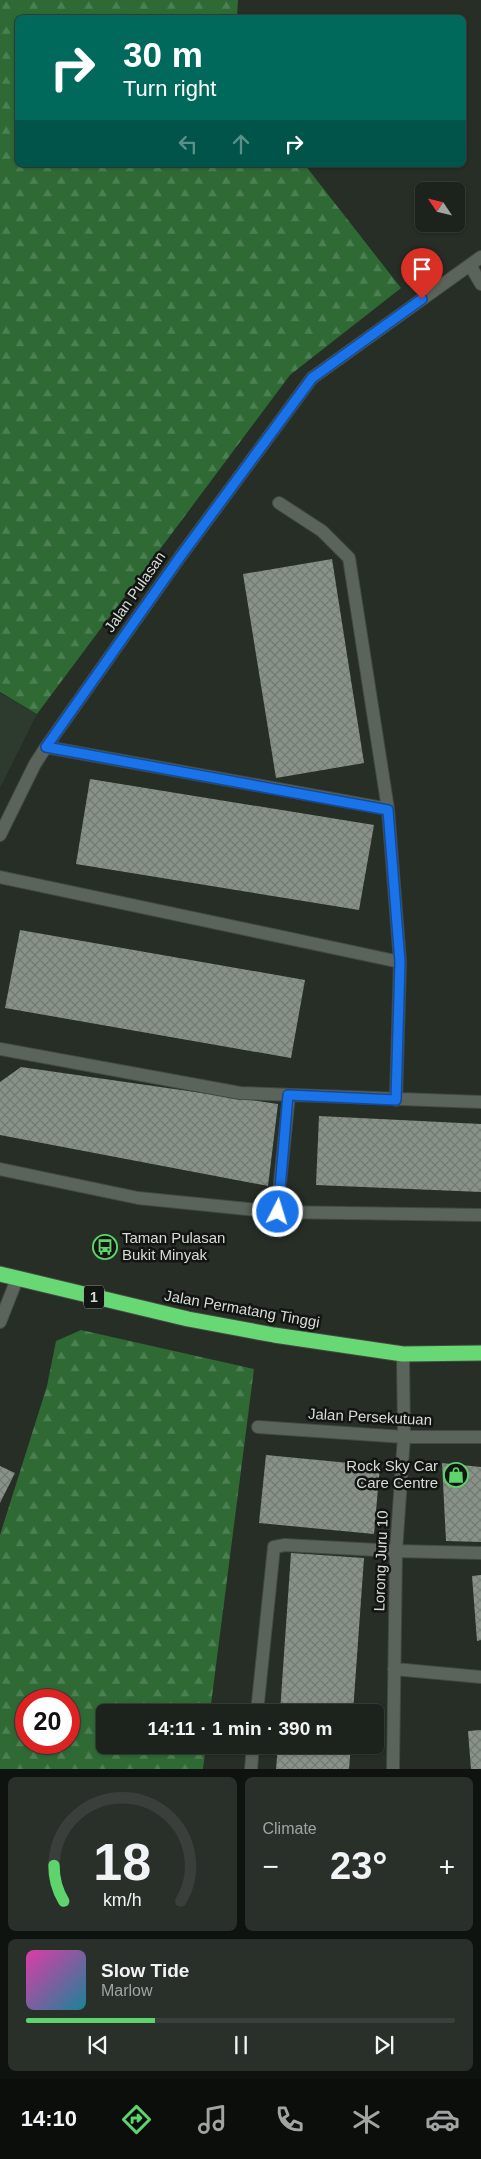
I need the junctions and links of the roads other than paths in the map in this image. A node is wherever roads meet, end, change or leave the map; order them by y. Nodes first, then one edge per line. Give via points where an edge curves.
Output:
1 (481, 257) edge
2 (470, 266) junction
3 (481, 284) edge
4 (279, 503) dead end
5 (46, 747) junction
6 (388, 810) junction
7 (0, 835) edge
8 (0, 877) edge
9 (400, 962) junction
10 (0, 1049) edge
11 (288, 1095) junction
12 (396, 1100) junction
13 (481, 1102) edge
14 (0, 1169) edge
15 (278, 1212) junction
16 (481, 1216) edge
17 (0, 1274) edge
18 (17, 1279) junction
19 (0, 1322) edge
20 (481, 1353) edge
21 (403, 1354) junction
22 (258, 1426) dead end
23 (404, 1437) junction
24 (481, 1437) edge
25 (396, 1551) junction
26 (481, 1553) edge
27 (394, 1669) junction
28 (481, 1677) edge
29 (257, 1704) edge
30 (252, 1754) edge
31 (251, 1769) edge
32 (394, 1769) edge

1 - 2 street, Jalan Pulasan
2 - 3 street
2 - 5 street, Jalan Pulasan via 312,378
4 - 6 street via 322,531 349,558
5 - 6 street
5 - 7 street, Jalan Pulasan
6 - 9 street
8 - 9 street
9 - 12 street
10 - 11 street via 240,1093
11 - 12 street
11 - 15 street
12 - 13 street
14 - 15 street via 138,1198
15 - 16 street
17 - 18 highway, Jalan Permatang Tinggi / 1
18 - 19 street
18 - 21 highway, Jalan Permatang Tinggi / 1 via 188,1319
20 - 21 highway, Jalan Permatang Tinggi / 1
21 - 23 street, Lorong Juru 10
22 - 23 street, Jalan Persekutuan
23 - 24 street, Jalan Persekutuan
23 - 25 street, Lorong Juru 10
25 - 26 street
25 - 27 street, Lorong Juru 10
25 - 29 street via 274,1547
27 - 28 street
27 - 32 street, Lorong Juru 10
30 - 31 street

